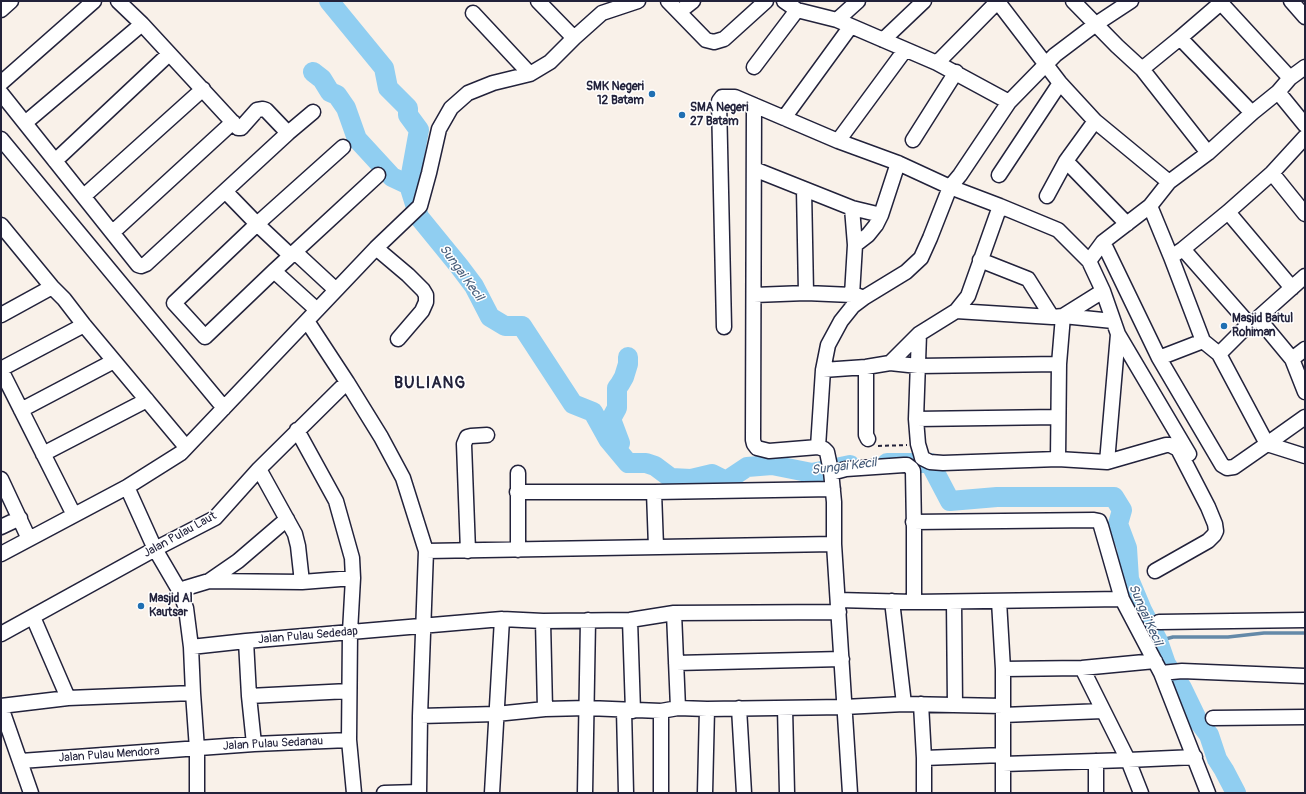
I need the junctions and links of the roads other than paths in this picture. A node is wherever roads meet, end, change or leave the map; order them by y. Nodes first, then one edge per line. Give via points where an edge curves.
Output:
1 (11, 1) edge
2 (94, 1) edge
3 (118, 1) edge
4 (538, 1) edge
5 (638, 1) edge
6 (668, 1) edge
7 (693, 1) edge
8 (766, 1) edge
9 (858, 1) edge
10 (924, 1) edge
11 (998, 1) edge
12 (1073, 1) edge
13 (1131, 1) edge
14 (1291, 1) edge
15 (1222, 2) edge
16 (790, 4) edge
17 (1, 10) edge
18 (679, 12) junction
19 (473, 13) dead end
20 (1305, 17) edge
21 (837, 20) junction
22 (142, 24) junction
23 (1096, 24) junction
24 (851, 26) junction
25 (574, 38) junction
26 (1180, 38) junction
27 (883, 40) junction
28 (905, 50) junction
29 (169, 54) junction
30 (937, 63) junction
31 (1045, 64) junction
32 (1305, 67) edge
33 (754, 68) dead end
34 (1142, 69) junction
35 (956, 72) junction
36 (530, 74) junction
37 (1290, 78) junction
38 (1, 83) edge
39 (1060, 83) junction
40 (203, 90) junction
41 (1278, 92) junction
42 (1, 93) edge
43 (1009, 102) junction
44 (754, 105) junction
45 (312, 112) dead end
46 (1252, 113) junction
47 (784, 118) junction
48 (1095, 121) junction
49 (233, 122) junction
50 (25, 123) junction
51 (1305, 125) edge
52 (288, 133) junction
53 (1305, 137) edge
54 (1, 139) edge
55 (913, 140) dead end
56 (838, 141) junction
57 (343, 147) dead end
58 (1208, 153) junction
59 (56, 161) junction
60 (1066, 162) junction
61 (898, 163) junction
62 (754, 170) junction
63 (1272, 174) junction
64 (378, 175) dead end
65 (999, 175) dead end
66 (1169, 182) junction
67 (950, 187) junction
68 (804, 189) junction
69 (225, 191) junction
70 (84, 196) junction
71 (1047, 196) dead end
72 (1000, 206) junction
73 (1150, 206) junction
74 (852, 208) junction
75 (1228, 212) junction
76 (1305, 214) edge
77 (880, 215) junction
78 (257, 224) junction
79 (1126, 224) junction
80 (1, 225) edge
81 (113, 232) junction
82 (1103, 242) junction
83 (855, 245) junction
84 (376, 248) junction
85 (1183, 248) junction
86 (293, 254) junction
87 (1171, 257) junction
88 (980, 260) junction
89 (1089, 261) junction
90 (274, 271) junction
91 (1305, 276) edge
92 (52, 287) junction
93 (1292, 288) junction
94 (336, 290) junction
95 (1103, 291) junction
96 (806, 293) junction
97 (754, 295) junction
98 (858, 296) junction
99 (317, 310) junction
100 (956, 311) junction
101 (1, 315) edge
102 (1058, 317) junction
103 (307, 321) junction
104 (1253, 321) junction
105 (84, 325) junction
106 (724, 327) dead end
107 (1115, 327) junction
108 (919, 334) junction
109 (398, 339) dead end
110 (1203, 341) junction
111 (1305, 349) edge
112 (1219, 354) junction
113 (1159, 358) junction
114 (1292, 359) junction
115 (114, 361) junction
116 (890, 363) junction
117 (1059, 364) junction
118 (918, 366) junction
119 (866, 367) junction
120 (1, 370) edge
121 (823, 370) junction
122 (347, 382) junction
123 (1305, 392) edge
124 (147, 400) junction
125 (224, 408) junction
126 (21, 410) junction
127 (1058, 417) junction
128 (1305, 417) edge
129 (916, 419) junction
130 (297, 430) junction
131 (487, 435) dead end
132 (868, 439) road end
133 (1267, 444) junction
134 (186, 447) junction
135 (822, 449) junction
136 (43, 454) junction
137 (1305, 456) edge
138 (1058, 459) junction
139 (1107, 462) junction
140 (259, 469) junction
141 (831, 472) junction
142 (518, 473) dead end
143 (2, 485) edge
144 (127, 487) junction
145 (833, 489) junction
146 (517, 492) junction
147 (654, 492) junction
148 (1208, 507) junction
149 (74, 515) junction
150 (20, 518) junction
151 (287, 519) junction
152 (913, 522) junction
153 (1, 527) edge
154 (29, 539) junction
155 (834, 544) junction
156 (656, 547) junction
157 (155, 549) junction
158 (518, 550) junction
159 (468, 551) junction
160 (426, 552) junction
161 (1, 554) edge
162 (1155, 571) dead end
163 (354, 578) junction
164 (209, 581) junction
165 (302, 582) junction
166 (179, 590) junction
167 (1122, 599) junction
168 (892, 601) junction
169 (999, 601) junction
170 (914, 602) junction
171 (954, 602) junction
172 (839, 606) junction
173 (674, 613) junction
174 (33, 617) junction
175 (502, 619) junction
176 (588, 620) junction
177 (630, 620) junction
178 (1305, 620) edge
179 (543, 621) junction
180 (1159, 622) dead end
181 (424, 625) junction
182 (350, 632) junction
183 (1, 634) edge
184 (246, 640) junction
185 (191, 646) junction
186 (842, 658) junction
187 (1154, 660) junction
188 (676, 663) junction
189 (1082, 668) junction
190 (1003, 669) junction
191 (1171, 672) junction
192 (1305, 676) edge
193 (349, 691) junction
194 (193, 693) junction
195 (249, 696) junction
196 (68, 698) junction
197 (904, 704) junction
198 (921, 704) junction
199 (955, 705) junction
200 (1, 707) edge
201 (844, 707) junction
202 (588, 708) junction
203 (678, 708) junction
204 (739, 708) junction
205 (785, 708) junction
206 (545, 709) junction
207 (707, 709) junction
208 (1003, 710) junction
209 (629, 711) junction
210 (661, 711) junction
211 (1103, 711) junction
212 (496, 714) junction
213 (420, 716) junction
214 (1305, 717) edge
215 (1213, 718) dead end
216 (348, 740) junction
217 (254, 744) junction
218 (197, 749) junction
219 (1195, 757) junction
220 (924, 758) junction
221 (1002, 759) junction
222 (1128, 760) junction
223 (21, 761) junction
224 (1096, 761) junction
225 (419, 792) edge
226 (31, 793) edge
227 (197, 793) edge
228 (354, 793) edge
229 (384, 793) edge
230 (492, 793) edge
231 (585, 793) edge
232 (626, 793) edge
233 (661, 793) edge
234 (705, 793) edge
235 (744, 793) edge
236 (787, 793) edge
237 (850, 793) edge
238 (924, 793) edge
239 (1003, 793) edge
240 (1096, 793) edge
241 (1141, 793) edge
242 (1208, 793) edge

1 - 17 street
2 - 38 street
3 - 22 street
4 - 25 street
5 - 25 street via 602,13
6 - 18 street
7 - 18 street
8 - 18 street via 724,39 714,42 706,40
9 - 21 street
10 - 27 street
11 - 30 street
11 - 31 street
12 - 23 street
13 - 23 street
14 - 20 street
15 - 26 street
15 - 37 street
16 - 21 street
16 - 33 street
19 - 36 street
21 - 24 street
22 - 29 street
22 - 50 street
23 - 31 street
23 - 34 street
24 - 27 street
24 - 47 street
25 - 36 street via 550,62
26 - 34 street
26 - 46 street
27 - 28 street
28 - 30 street
28 - 56 street
29 - 40 street
29 - 59 street
30 - 35 street
31 - 39 street
31 - 43 street
32 - 37 street
34 - 58 street
35 - 43 street
35 - 55 street
36 - 84 street via 493,83 468,93 451,108 439,129 420,206
37 - 41 street
39 - 48 street
39 - 65 street
40 - 49 street
40 - 70 street
41 - 46 street
41 - 51 street
42 - 50 street
43 - 67 street
44 - 47 street
44 - 62 street
44 - 106 street via 735,98 722,98 719,101
45 - 52 street
46 - 58 street
47 - 56 street
48 - 60 street
48 - 66 street
49 - 52 street via 241,128 257,110 263,109
49 - 81 street
50 - 59 street
52 - 69 street
53 - 63 street
54 - 125 street
56 - 61 street
57 - 78 street
58 - 66 street
59 - 70 street
60 - 71 street
60 - 79 street
61 - 67 street
61 - 77 street
62 - 68 street
62 - 97 street
63 - 75 street
63 - 76 street
64 - 86 street
66 - 73 street
67 - 72 street
67 - 98 street via 921,258 906,272
68 - 74 street
68 - 96 street
69 - 78 street
69 - 81 street via 144,266 138,265
70 - 81 street
72 - 88 street
72 - 89 street via 1058,230
73 - 79 street
73 - 87 street
74 - 77 street
74 - 83 street
75 - 85 street
75 - 93 street
77 - 83 street via 868,235
78 - 86 street
78 - 90 street via 174,303 205,337
79 - 82 street
80 - 92 street
82 - 89 street
82 - 113 street
83 - 98 street
84 - 94 street
84 - 109 street via 408,275 426,295 422,311
85 - 87 street
85 - 104 street
86 - 90 street
86 - 94 street
87 - 110 street
88 - 100 street via 968,296
88 - 102 street via 1028,279
89 - 95 street
90 - 99 street
91 - 93 street
92 - 101 street
92 - 105 street
93 - 104 street
94 - 99 street
95 - 102 street
95 - 107 street
96 - 97 street
96 - 98 street
97 - 135 street via 754,444 757,448 769,451
98 - 121 street via 828,345
99 - 103 street
100 - 102 street
100 - 108 street
102 - 107 street
102 - 117 street
103 - 122 street
103 - 125 street
104 - 112 street
104 - 114 street
105 - 115 street
105 - 120 street
107 - 139 street
107 - 148 street via 1202,476
108 - 116 street
108 - 118 street
110 - 112 street
110 - 113 street
111 - 114 street
112 - 133 street
113 - 133 street via 1222,465 1227,468 1234,467
114 - 123 street
115 - 124 street
115 - 126 street
116 - 118 street
116 - 119 street
117 - 118 street
117 - 127 street
118 - 129 street
119 - 121 street
119 - 132 street
120 - 126 street
121 - 135 street
122 - 130 street, Jalan Pulau Laut
122 - 160 street via 403,478
124 - 134 street
124 - 136 street
125 - 134 street
126 - 136 street
127 - 129 street
127 - 138 street
128 - 133 street
129 - 138 street via 922,458 930,462
130 - 140 street, Jalan Pulau Laut
130 - 163 street via 336,501 352,558
131 - 159 street via 467,437 464,444
133 - 137 street
134 - 144 street via 181,453
135 - 141 street
136 - 149 street
138 - 139 street
139 - 148 street via 1166,445 1174,446 1178,449
140 - 151 street
140 - 157 street, Jalan Pulau Laut via 215,518
141 - 145 street
141 - 152 street via 909,466 912,471
142 - 146 street
143 - 150 street
144 - 149 street
144 - 157 street
145 - 147 street
145 - 155 street
146 - 147 street
146 - 158 street
147 - 156 street
148 - 162 street via 1216,527 1214,536
149 - 154 street
150 - 153 street
150 - 154 street
151 - 164 street via 238,561
151 - 165 street via 296,540
152 - 167 street via 1099,521
152 - 170 street
154 - 161 street
155 - 156 street
155 - 172 street
156 - 158 street
157 - 166 street
157 - 174 street, Jalan Pulau Laut
158 - 159 street
159 - 160 street
160 - 181 street
163 - 165 street
163 - 182 street
164 - 165 street
164 - 166 street
166 - 185 street via 186,608
167 - 169 street, Jalan Pulau Sededap
167 - 187 street
168 - 170 street, Jalan Pulau Sededap
168 - 172 street, Jalan Pulau Sededap
168 - 197 street
169 - 171 street, Jalan Pulau Sededap
169 - 190 street
170 - 171 street, Jalan Pulau Sededap
171 - 199 street
172 - 173 street, Jalan Pulau Sededap
172 - 186 street
173 - 177 street, Jalan Pulau Sededap
173 - 188 street
174 - 183 street, Jalan Pulau Laut
174 - 196 street
175 - 179 street, Jalan Pulau Sededap
175 - 181 street, Jalan Pulau Sededap
175 - 212 street
176 - 177 street, Jalan Pulau Sededap
176 - 179 street, Jalan Pulau Sededap
176 - 202 street
177 - 209 street
178 - 180 street
179 - 206 street
181 - 182 street, Jalan Pulau Sededap
181 - 213 street
182 - 184 street, Jalan Pulau Sededap
182 - 193 street
184 - 185 street, Jalan Pulau Sededap
184 - 195 street
185 - 194 street
186 - 188 street
186 - 201 street
187 - 189 street
187 - 191 street
188 - 203 street
189 - 190 street
189 - 211 street
190 - 208 street
191 - 192 street
191 - 219 street
193 - 195 street
193 - 216 street
194 - 196 street
194 - 218 street
195 - 217 street
196 - 200 street
197 - 198 street
197 - 201 street
198 - 199 street
198 - 220 street
199 - 208 street
200 - 223 street
201 - 205 street
201 - 237 street
202 - 206 street
202 - 209 street
202 - 231 street
203 - 207 street
203 - 210 street
204 - 205 street
204 - 207 street
204 - 235 street
205 - 236 street
206 - 212 street
207 - 234 street
208 - 211 street
208 - 221 street
209 - 210 street
209 - 232 street
210 - 233 street
211 - 222 street
212 - 213 street
212 - 230 street
213 - 225 street
214 - 215 street
216 - 217 street, Jalan Pulau Sedanau
216 - 228 street
217 - 218 street, Jalan Pulau Sedanau
218 - 223 street, Jalan Pulau Mendora
218 - 227 street
219 - 222 street
219 - 242 street
220 - 221 street
220 - 238 street
221 - 224 street
221 - 239 street
222 - 224 street
222 - 241 street
223 - 226 street
224 - 240 street
225 - 229 street

